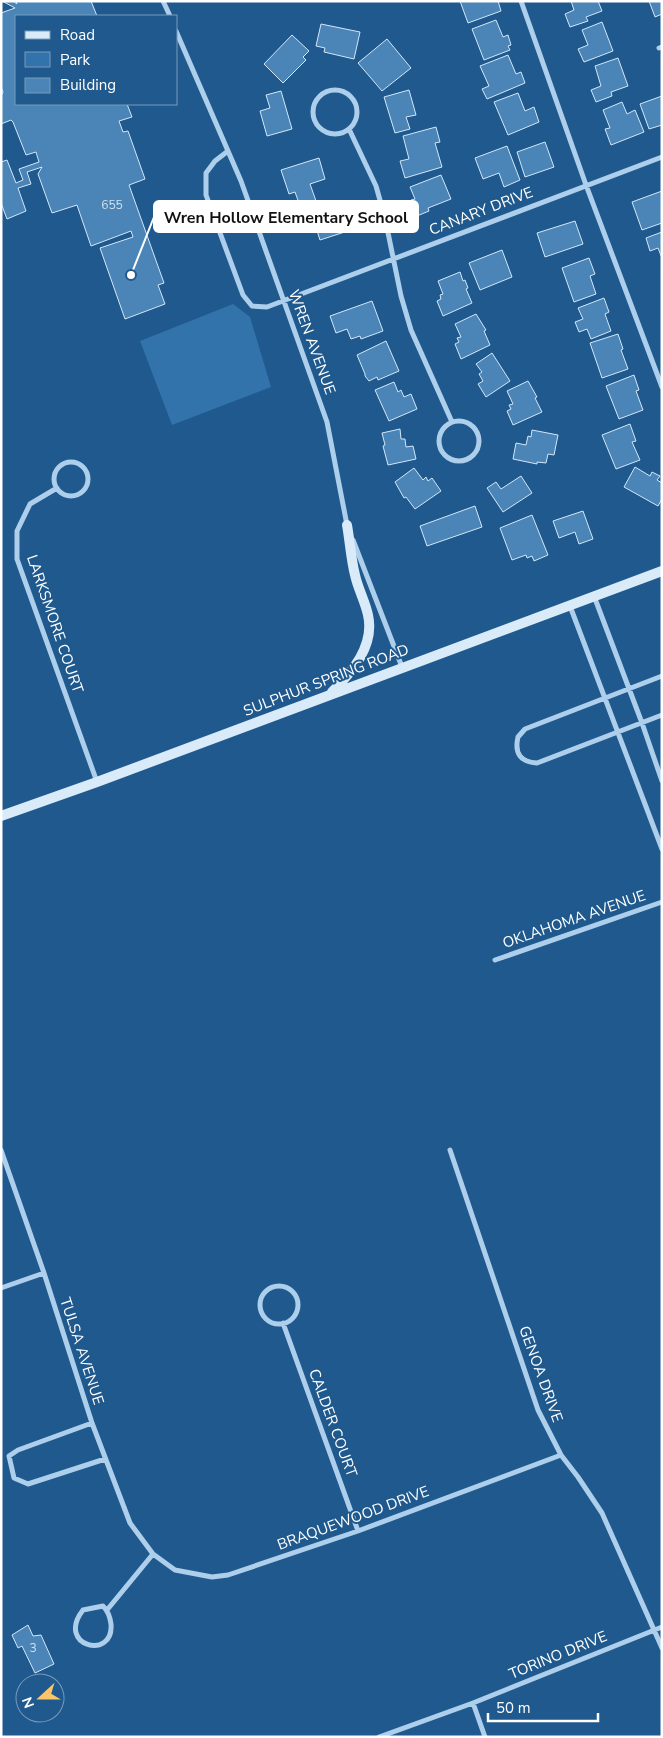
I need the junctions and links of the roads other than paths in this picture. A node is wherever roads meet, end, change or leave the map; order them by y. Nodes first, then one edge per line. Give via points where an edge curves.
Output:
1 (163, 1) edge
2 (521, 1) edge
3 (170, 15) edge
4 (178, 36) edge
5 (349, 129) junction
6 (228, 151) junction
7 (662, 157) edge
8 (586, 185) junction
9 (393, 258) junction
10 (283, 300) junction
11 (662, 387) edge
12 (452, 422) junction
13 (58, 488) junction
14 (347, 525) junction
15 (662, 571) edge
16 (594, 596) junction
17 (570, 605) junction
18 (402, 667) junction
19 (662, 676) edge
20 (628, 688) junction
21 (330, 694) junction
22 (604, 697) junction
23 (662, 715) edge
24 (642, 723) junction
25 (618, 734) junction
26 (662, 781) edge
27 (97, 782) junction
28 (1, 816) edge
29 (662, 849) edge
30 (662, 902) edge
31 (495, 960) dead end
32 (1, 1150) edge
33 (450, 1150) dead end
34 (44, 1273) junction
35 (1, 1288) edge
36 (283, 1323) junction
37 (92, 1423) junction
38 (561, 1455) junction
39 (106, 1458) junction
40 (358, 1531) junction
41 (152, 1554) junction
42 (107, 1610) junction
43 (662, 1628) edge
44 (654, 1630) junction
45 (662, 1648) edge
46 (473, 1703) junction
47 (379, 1737) edge
48 (485, 1737) edge

1 - 3 street
2 - 8 street
4 - 6 street, WREN AVENUE
5 - 5 street via 356,119 353,99 336,90 323,94 314,107 316,123 328,133 342,133
5 - 9 street via 376,186
6 - 10 street, WREN AVENUE
6 - 10 street, CANARY DRIVE via 206,173 206,195 243,295 252,306 267,307
7 - 8 street, CANARY DRIVE
8 - 9 street, CANARY DRIVE
8 - 11 street
9 - 10 street, CANARY DRIVE
9 - 12 street via 411,330
10 - 14 street, WREN AVENUE via 327,422
12 - 12 street via 442,430 439,438 442,453 459,462 470,459 479,447 478,433 470,424
13 - 13 street via 66,495 81,493 87,485 85,470 76,463 60,467 55,478
13 - 27 street, LARKSMORE COURT via 30,504 17,530 17,559
14 - 18 street, WREN AVENUE
14 - 21 main road via 369,632 350,674
15 - 16 main road, SULPHUR SPRING ROAD
16 - 17 main road, SULPHUR SPRING ROAD
16 - 20 street
17 - 18 main road, SULPHUR SPRING ROAD
17 - 22 street
18 - 21 main road, SULPHUR SPRING ROAD
19 - 20 street
20 - 22 street
20 - 24 street
21 - 27 main road, SULPHUR SPRING ROAD
22 - 25 street
22 - 25 street via 525,729 518,738 518,752 528,763 537,764
23 - 24 street
24 - 25 street
24 - 26 street
25 - 29 street
27 - 28 main road, SULPHUR SPRING ROAD
30 - 31 street, OKLAHOMA AVENUE
32 - 34 street, TULSA AVENUE
33 - 38 street, GENOA DRIVE via 538,1410
34 - 35 street
34 - 37 street, TULSA AVENUE
36 - 36 street via 294,1315 297,1303 292,1292 281,1286 274,1287 261,1298 261,1310 268,1320
36 - 40 street, CALDER COURT
37 - 39 street, TULSA AVENUE
37 - 39 street via 8,1456 14,1478 28,1484
38 - 40 street, BRAQUEWOOD DRIVE
38 - 44 street, GENOA DRIVE via 602,1513
39 - 41 street, TULSA AVENUE via 130,1523
40 - 41 street, BRAQUEWOOD DRIVE via 228,1575 212,1577 175,1570
41 - 42 street
42 - 42 street via 102,1606 83,1610 76,1632 83,1644 94,1646 108,1638 111,1625
43 - 44 street, TORINO DRIVE
44 - 45 street, GENOA DRIVE
44 - 46 street, TORINO DRIVE
46 - 47 street, TORINO DRIVE
46 - 48 street

